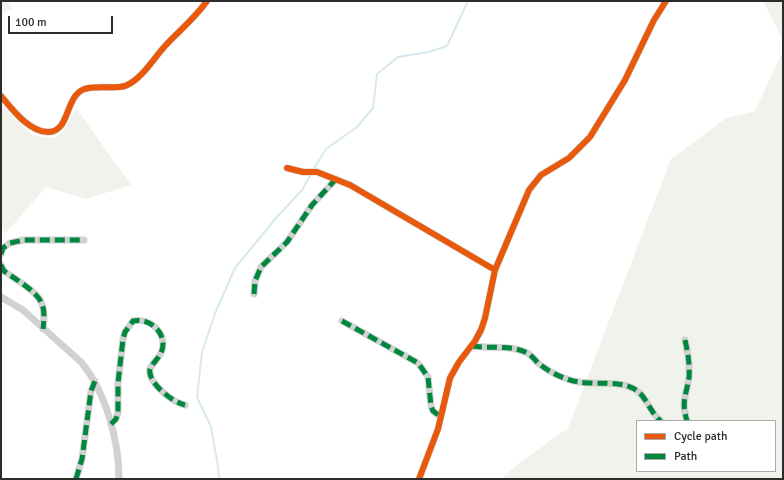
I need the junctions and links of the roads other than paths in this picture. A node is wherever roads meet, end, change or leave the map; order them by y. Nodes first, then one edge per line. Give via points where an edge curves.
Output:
1 (207, 1) edge
2 (666, 1) edge
3 (1, 96) edge
4 (287, 168) dead end
5 (336, 179) junction
6 (84, 240) dead end
7 (1, 254) edge
8 (1, 265) edge
9 (494, 270) junction
10 (254, 294) dead end
11 (1, 297) edge
12 (342, 320) dead end
13 (44, 328) junction
14 (685, 340) dead end
15 (472, 346) junction
16 (95, 382) junction
17 (185, 405) dead end
18 (441, 417) junction
19 (660, 420) edge
20 (687, 420) edge
21 (111, 424) junction
22 (76, 479) edge
23 (119, 479) edge
24 (419, 479) edge

1 - 3 street via 134,81 120,87 88,88 79,91 74,96 62,124 55,130 46,132 31,126
2 - 9 street via 650,26 625,80 590,137 574,154 541,175 533,184
4 - 5 street via 317,172
5 - 9 street via 365,193
5 - 10 street via 312,205 287,242 261,268 255,281
6 - 7 street via 24,240 10,243 3,248
8 - 13 street via 4,271 37,296 42,303
9 - 15 street via 483,324
11 - 13 street via 23,310
12 - 18 street via 418,363 428,377 433,411
13 - 16 street via 81,362
14 - 20 street via 689,370 684,403
15 - 18 street via 450,378
15 - 19 street via 499,347 525,352 543,367 575,382 632,388 640,393
16 - 21 street
16 - 22 street via 91,391 82,459
17 - 21 street via 167,396 150,376 150,369 162,347 159,330 151,323 133,320 123,339 118,380 118,413
18 - 24 street
21 - 23 street via 118,453

